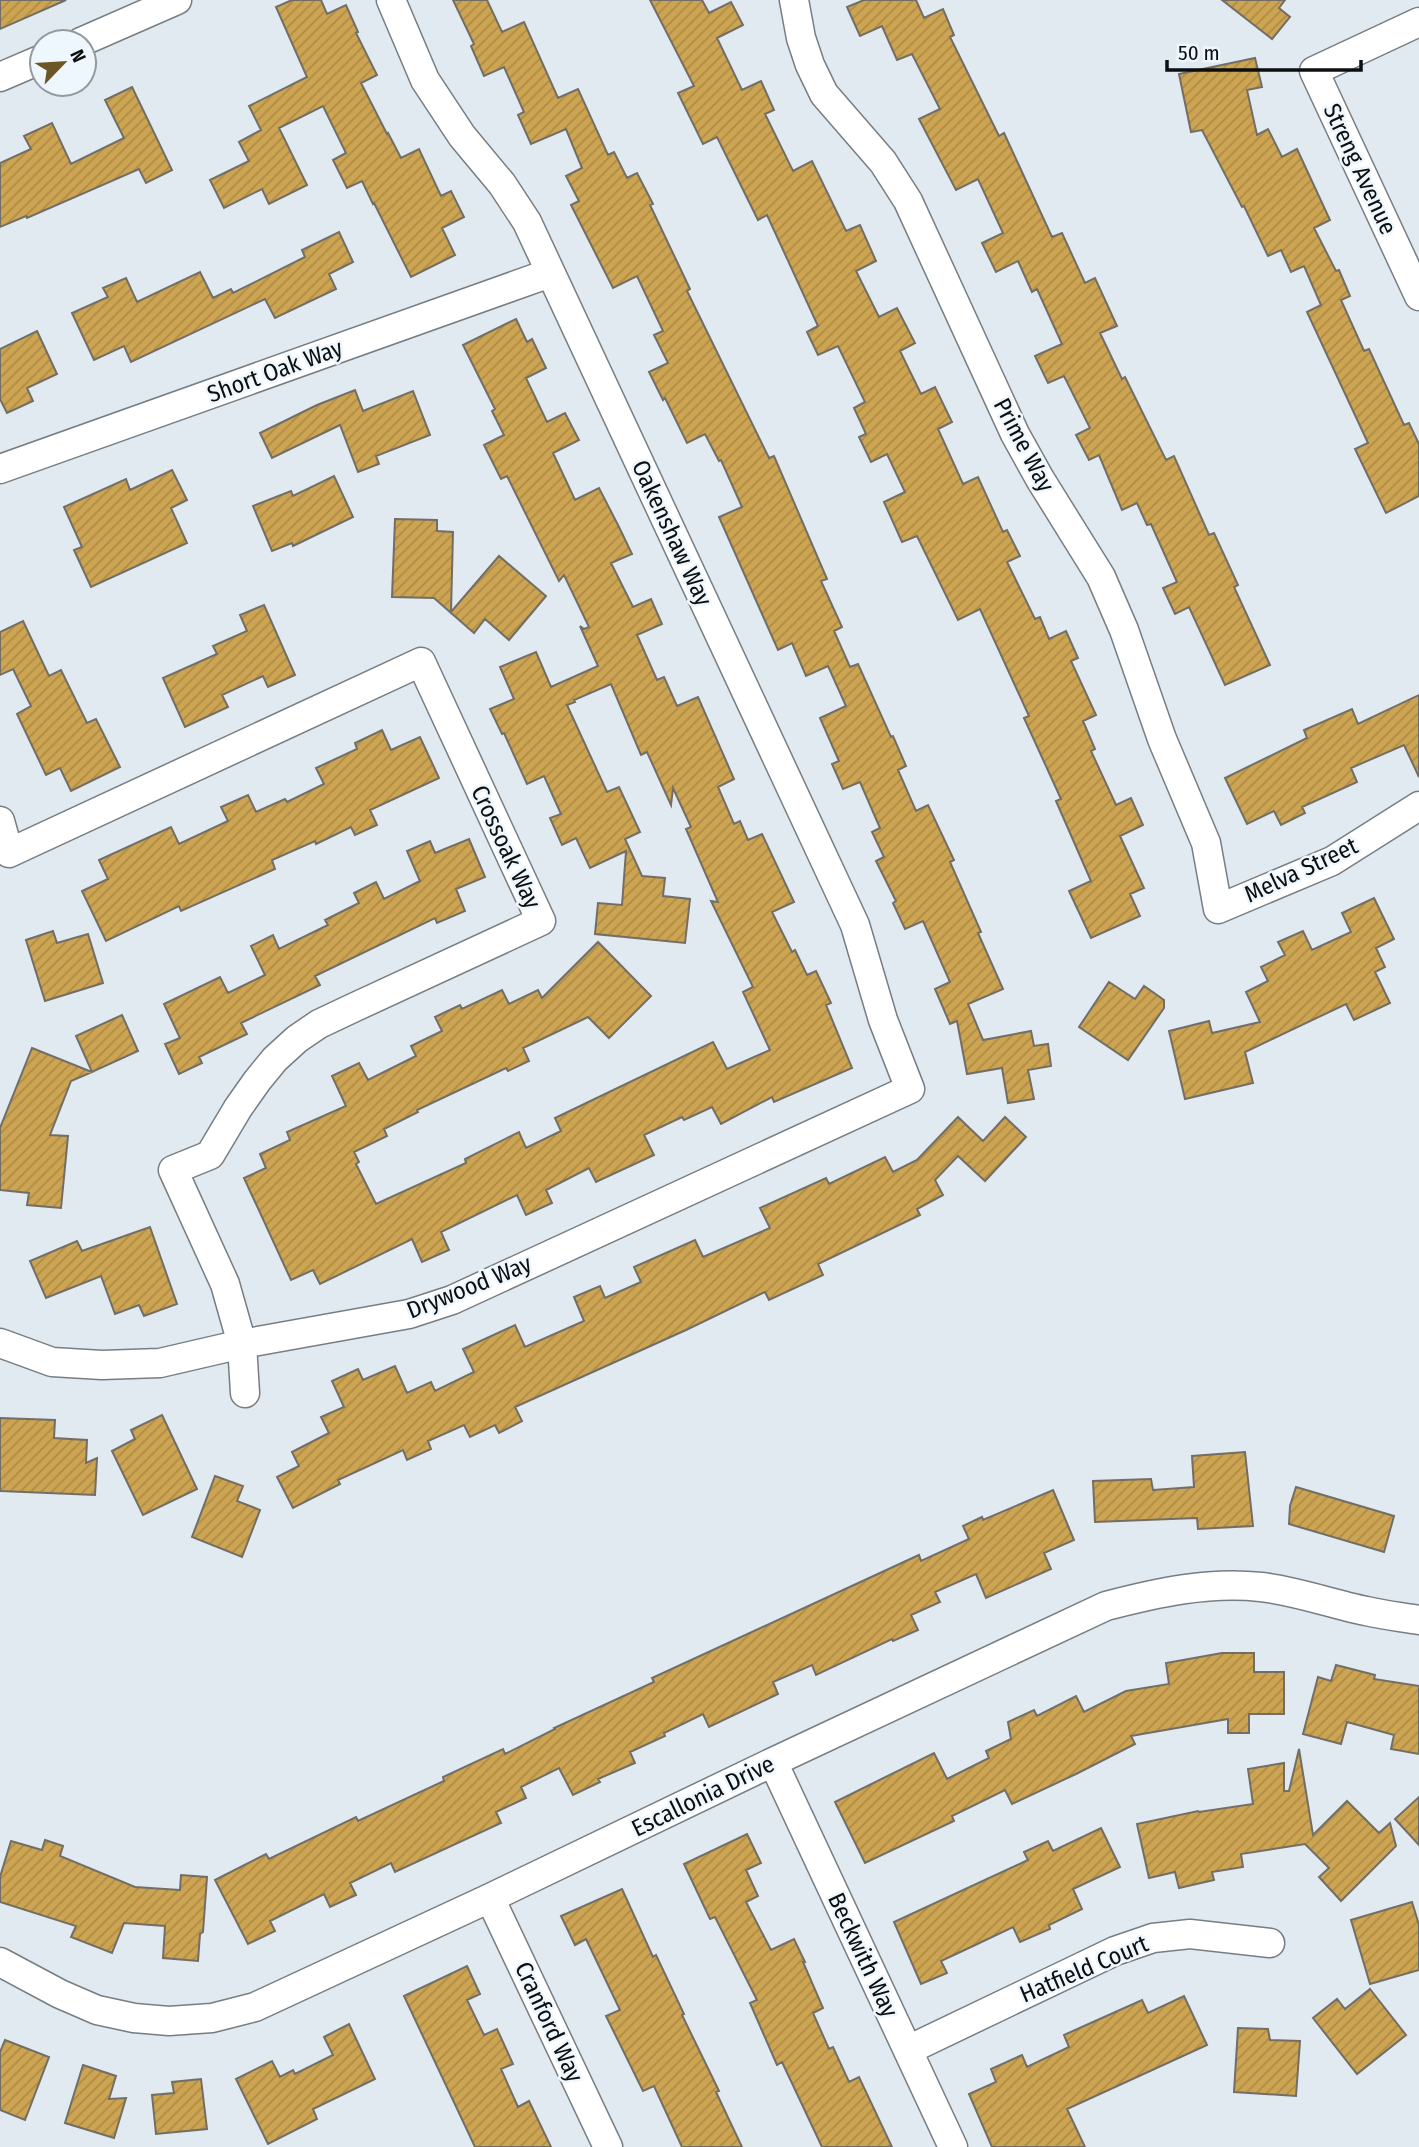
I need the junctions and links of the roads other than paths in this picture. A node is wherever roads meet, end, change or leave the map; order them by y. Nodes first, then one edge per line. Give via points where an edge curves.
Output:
1 (177, 0) edge
2 (391, 0) edge
3 (793, 0) edge
4 (1419, 22) edge
5 (98, 34) edge
6 (28, 65) edge
7 (0, 77) edge
8 (550, 273) junction
9 (1419, 296) edge
10 (0, 470) edge
11 (1419, 806) edge
12 (0, 821) edge
13 (1218, 909) joint
14 (910, 1089) joint
15 (0, 1343) edge
16 (242, 1344) junction
17 (245, 1393) dead end
18 (1419, 1620) edge
19 (773, 1762) junction
20 (491, 1898) junction
21 (1270, 1943) dead end
22 (0, 1962) edge
23 (908, 2050) junction
24 (608, 2147) edge
25 (953, 2147) edge

1 - 5 street
2 - 8 street, Oakenshaw Way via 425,80 527,222
3 - 13 street, Prime Way via 801,38 824,94 883,162 908,201 1015,434 1101,577 1161,739 1206,843
4 - 9 street, Streng Avenue via 1314,71
6 - 7 street
8 - 10 street, Short Oak Way
8 - 14 street, Oakenshaw Way via 855,925 883,1020
11 - 13 street, Melva Street via 1332,861
12 - 16 street, Crossoak Way via 9,853 421,662 541,921 355,1007 297,1039 257,1080 210,1155 173,1170 226,1284
14 - 16 street, Drywood Way via 452,1300 409,1314
15 - 16 street, Drywood Way via 52,1362 102,1364 160,1363
16 - 17 street, Crossoak Way
18 - 19 street, Escallonia Drive via 1259,1587 1160,1592 1106,1606
19 - 20 street, Escallonia Drive
19 - 23 street, Beckwith Way
20 - 22 street, Escallonia Drive via 255,2007 212,2018 170,2021 97,2010
20 - 24 street, Cranford Way
21 - 23 street, Hatfield Court via 1190,1934 1153,1938 1115,1951
23 - 25 street, Beckwith Way

